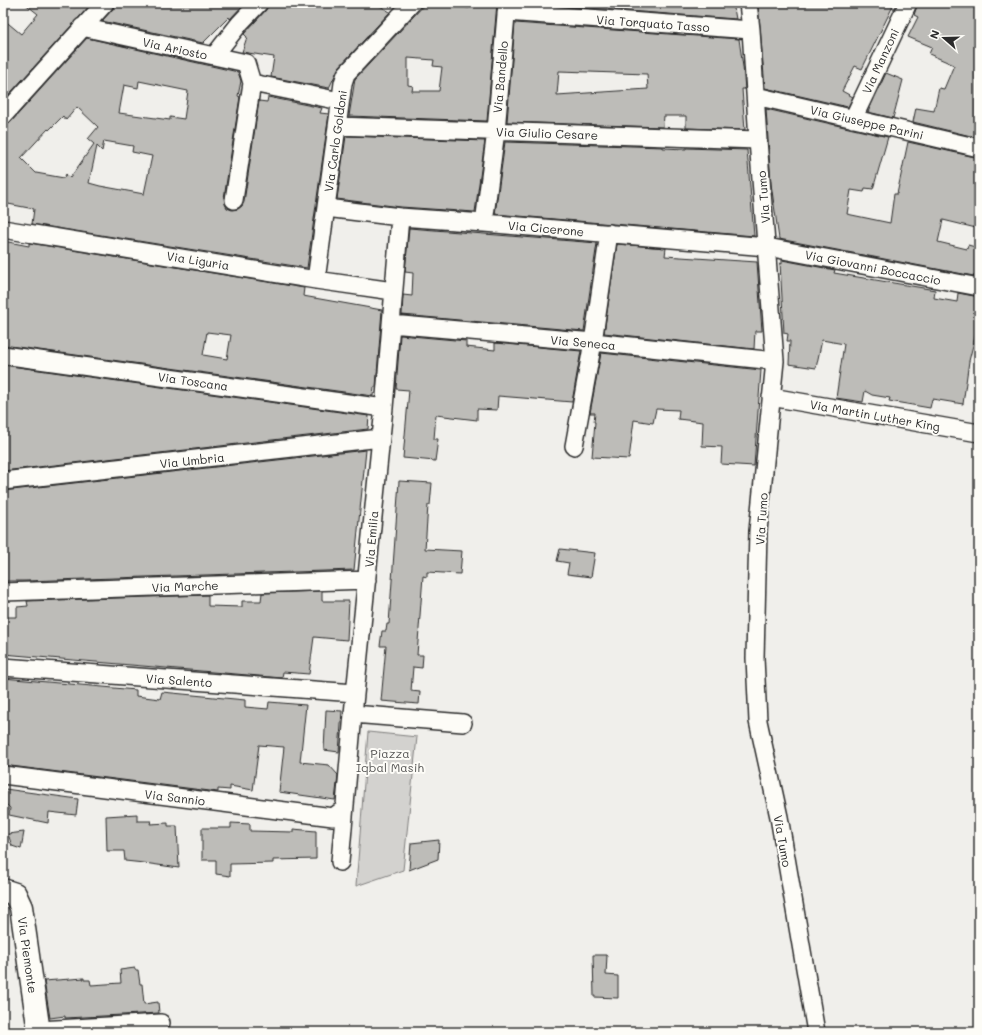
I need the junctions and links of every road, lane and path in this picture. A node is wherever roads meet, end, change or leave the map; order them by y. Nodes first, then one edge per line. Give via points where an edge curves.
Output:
1 (105, 3) edge
2 (259, 3) edge
3 (748, 3) edge
4 (908, 3) edge
5 (409, 4) edge
6 (507, 8) edge
7 (82, 27) junction
8 (752, 30) junction
9 (214, 56) junction
10 (252, 84) junction
11 (756, 96) junction
12 (340, 101) junction
13 (3, 116) edge
14 (853, 119) junction
15 (337, 126) junction
16 (496, 131) junction
17 (758, 140) junction
18 (979, 148) edge
19 (234, 200) dead end
20 (326, 208) junction
21 (400, 217) junction
22 (484, 223) junction
23 (3, 229) edge
24 (609, 233) junction
25 (767, 247) junction
26 (316, 280) junction
27 (979, 287) edge
28 (393, 291) junction
29 (391, 324) junction
30 (593, 342) junction
31 (3, 355) edge
32 (775, 361) junction
33 (772, 397) junction
34 (384, 408) junction
35 (979, 433) edge
36 (381, 438) junction
37 (574, 446) dead end
38 (3, 481) edge
39 (367, 580) junction
40 (3, 592) edge
41 (3, 667) edge
42 (355, 693) junction
43 (353, 714) junction
44 (463, 723) dead end
45 (3, 775) edge
46 (344, 808) junction
47 (340, 862) dead end
48 (3, 890) edge
49 (161, 1023) dead end
50 (39, 1031) edge
51 (816, 1032) edge

1 - 7 street
2 - 9 street
3 - 8 street, Via Tumo
4 - 14 street, Via Manzoni
5 - 12 street, Via Carlo Goldoni via 346,74
6 - 8 street, Via Torquato Tasso
6 - 16 street, Via Bandello
7 - 9 street, Via Ariosto
7 - 13 street
8 - 11 street, Via Tumo
9 - 10 street, Via Ariosto via 246,63
10 - 12 street
10 - 19 street
11 - 14 street, Via Giuseppe Parini
11 - 17 street, Via Tumo
12 - 15 street, Via Carlo Goldoni
14 - 18 street, Via Giuseppe Parini
15 - 16 street, Via Giulio Cesare
15 - 20 street, Via Carlo Goldoni
16 - 17 street, Via Giulio Cesare
16 - 22 street, Via Bandello
17 - 25 street, Via Tumo
20 - 21 street, Via Cicerone
20 - 26 street, Via Carlo Goldoni
21 - 22 street, Via Cicerone
21 - 28 street, Via Emilia
22 - 24 street, Via Cicerone
23 - 26 street, Via Liguria
24 - 25 street, Via Cicerone
24 - 30 street
25 - 27 street, Via Giovanni Boccaccio
25 - 32 street, Via Tumo
26 - 28 street, Via Liguria
28 - 29 street, Via Emilia
29 - 30 street, Via Seneca
29 - 34 street, Via Emilia
30 - 32 street, Via Seneca
30 - 37 street
31 - 34 street, Via Toscana
32 - 33 street, Via Tumo
33 - 35 street, Via Martin Luther King
33 - 51 street, Via Tumo via 758,531 755,658 758,721 779,818
34 - 36 street, Via Emilia
36 - 38 street, Via Umbria
36 - 39 street, Via Emilia
39 - 40 street, Via Marche
39 - 42 street, Via Emilia
41 - 42 street, Via Salento
42 - 43 street, Via Emilia
43 - 44 street
43 - 46 street, Via Emilia
45 - 46 street, Via Sannio via 333,817
46 - 47 street, Via Emilia
48 - 50 street, Via Piemonte via 15,894 21,907
49 - 50 street

